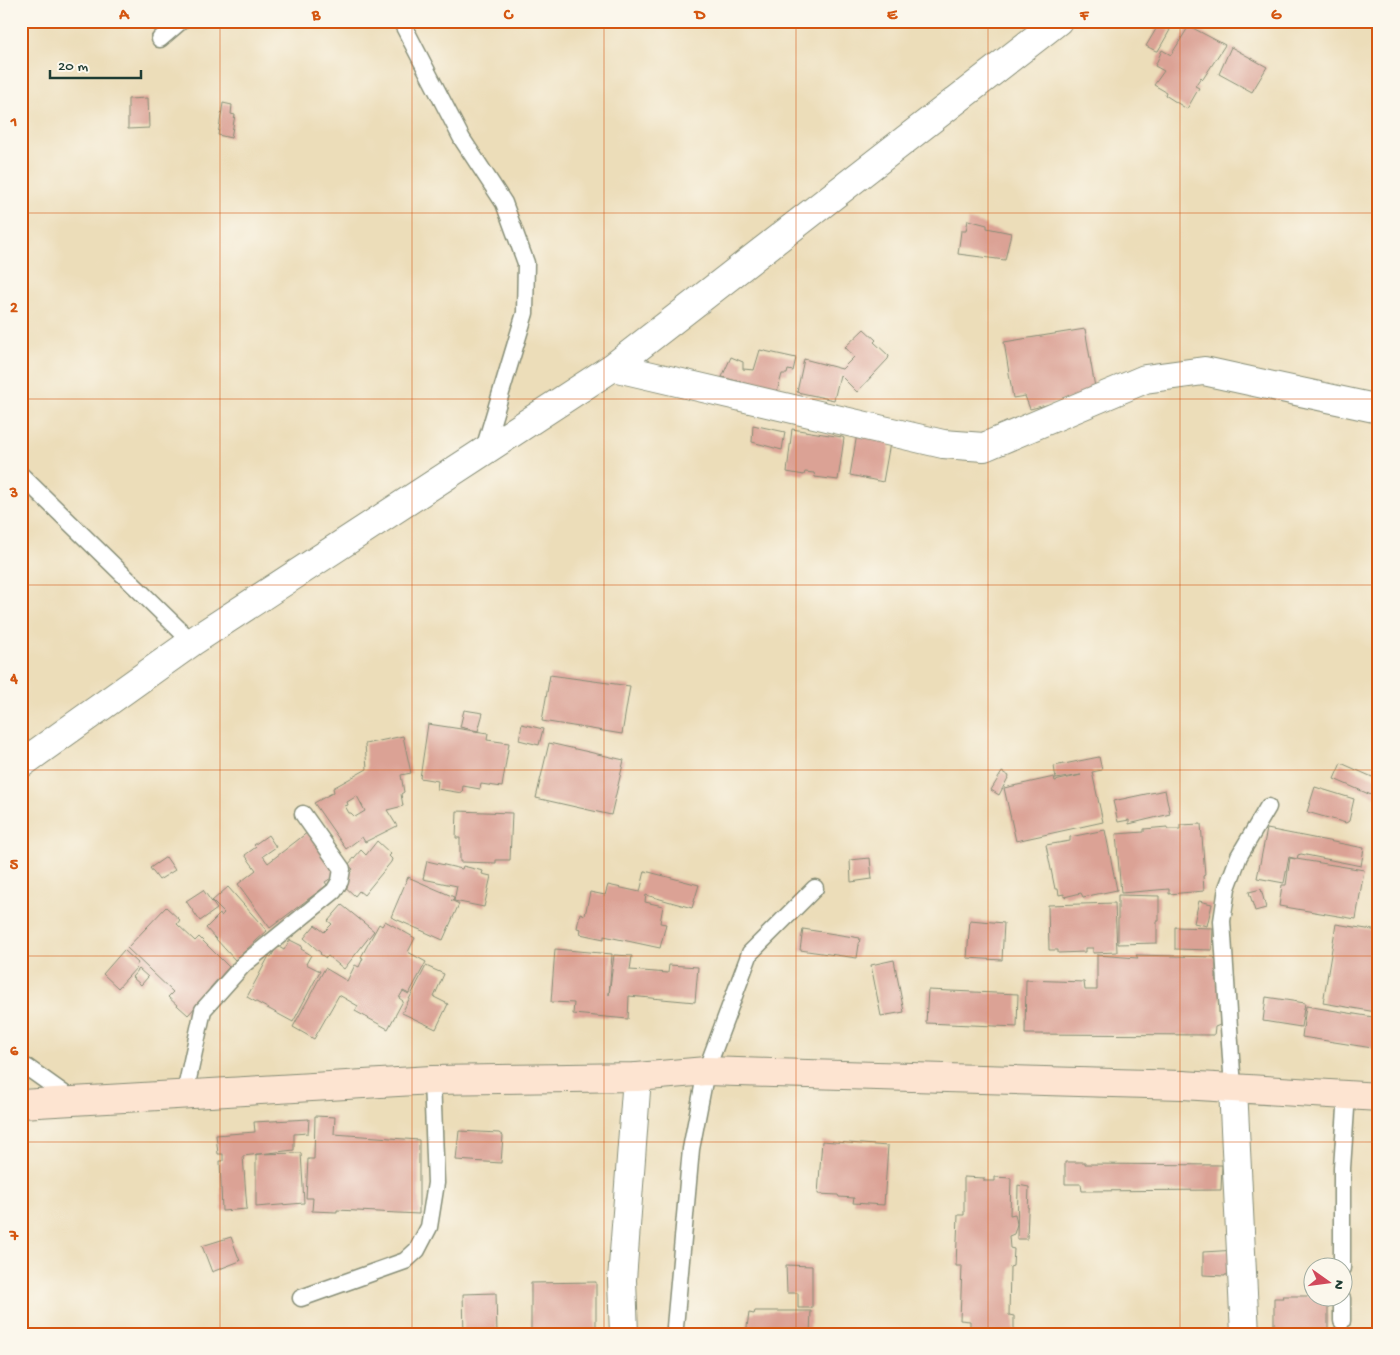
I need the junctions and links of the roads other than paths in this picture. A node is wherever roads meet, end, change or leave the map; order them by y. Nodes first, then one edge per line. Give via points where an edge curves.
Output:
1 (181, 21) edge
2 (401, 21) edge
3 (1058, 21) edge
4 (160, 39) dead end
5 (612, 367) junction
6 (1379, 409) edge
7 (484, 449) junction
8 (21, 476) edge
9 (192, 642) junction
10 (21, 764) edge
11 (1268, 807) dead end
12 (302, 814) dead end
13 (815, 888) dead end
14 (21, 1066) edge
15 (706, 1071) junction
16 (637, 1077) junction
17 (432, 1080) junction
18 (1233, 1088) junction
19 (185, 1093) junction
20 (1348, 1094) junction
21 (1379, 1097) edge
22 (73, 1100) junction
23 (21, 1104) edge
24 (1342, 1258) edge
25 (301, 1298) dead end
26 (1342, 1308) edge
27 (1342, 1321) dead end
28 (675, 1327) dead end
29 (624, 1334) edge
30 (1245, 1334) edge

1 - 4 lane
2 - 7 lane via 462,139 504,203 526,263 525,313
3 - 5 street
5 - 6 street via 943,444 984,448 1145,379 1204,372
5 - 7 street
7 - 9 street
8 - 9 lane
9 - 10 street
11 - 18 lane via 1239,856 1227,888 1222,921
12 - 19 lane via 342,869 340,881 334,891 244,964 203,1010
13 - 15 lane via 750,953
14 - 22 lane
15 - 16 main road
15 - 18 main road
15 - 28 lane via 691,1149
16 - 17 main road
16 - 29 street via 622,1280
17 - 19 main road
17 - 25 lane via 436,1183 429,1227 418,1250 406,1262
18 - 20 main road
18 - 30 street
19 - 22 main road
20 - 21 main road
20 - 24 lane via 1342,1168
22 - 23 main road
26 - 27 lane

